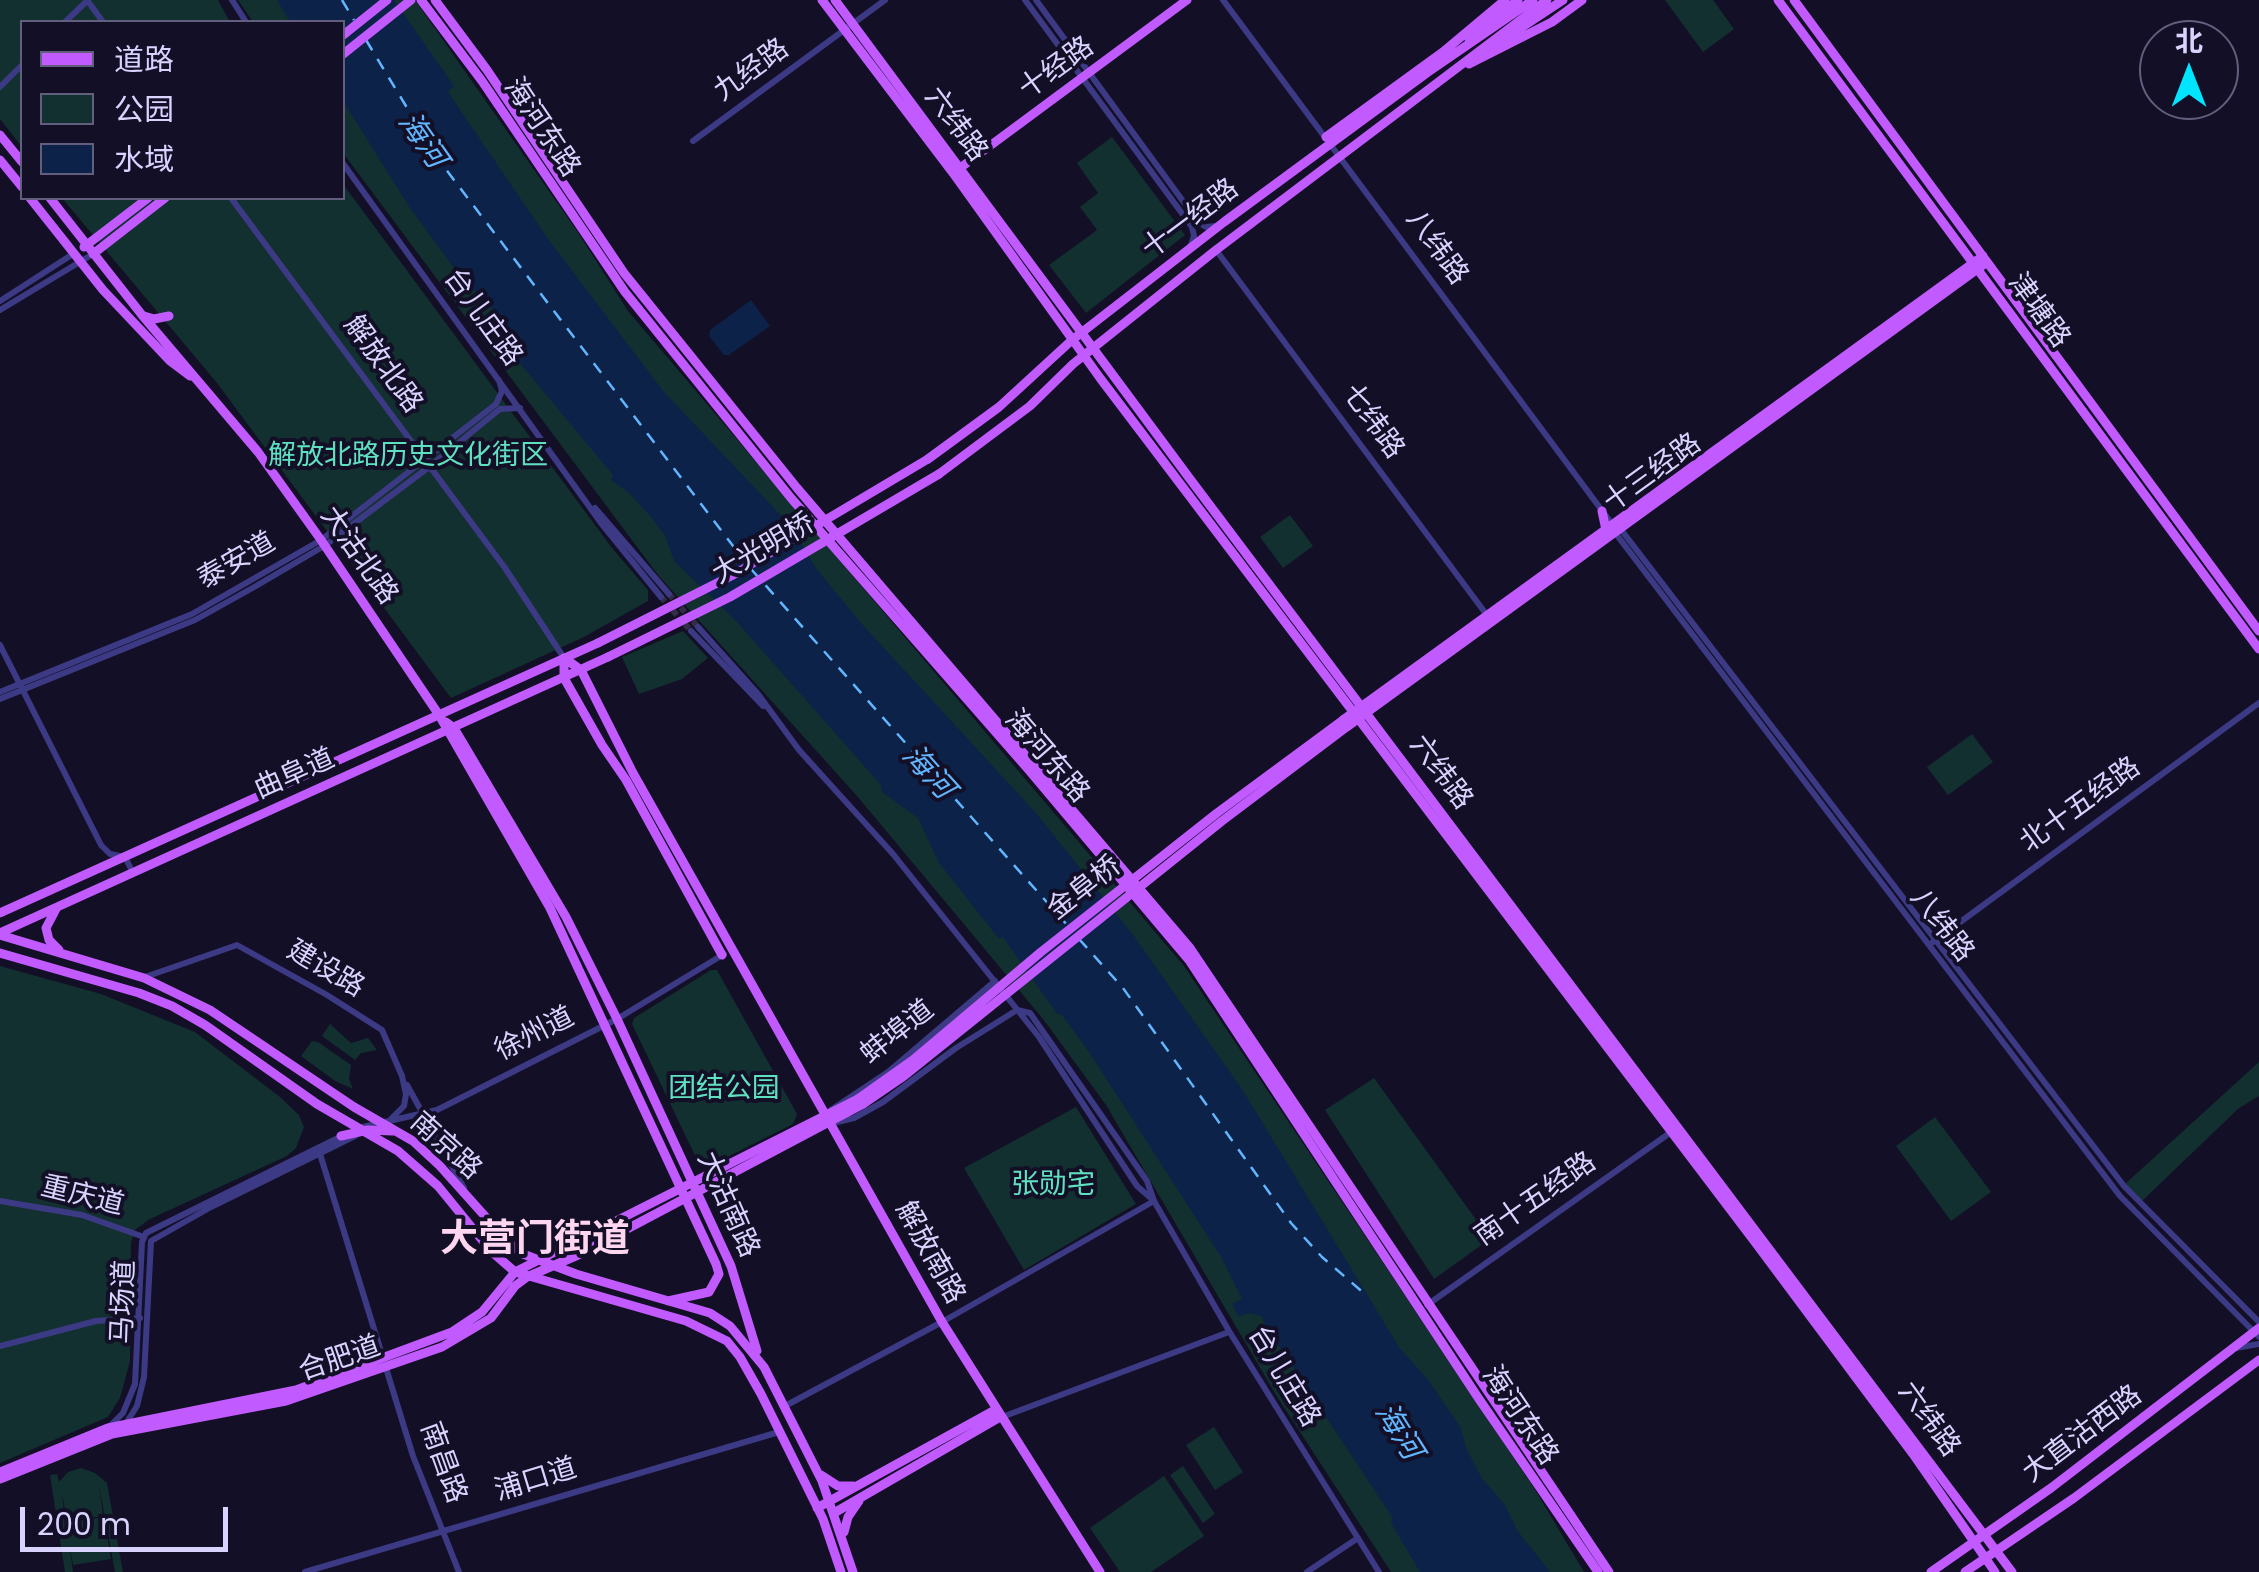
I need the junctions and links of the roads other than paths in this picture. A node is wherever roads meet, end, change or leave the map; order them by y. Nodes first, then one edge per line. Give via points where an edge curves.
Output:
1 (88, 0) edge
2 (387, 0) edge
3 (411, 0) edge
4 (421, 0) edge
5 (435, 0) edge
6 (822, 0) edge
7 (835, 0) edge
8 (885, 0) edge
9 (1025, 0) edge
10 (1036, 0) edge
11 (1187, 0) edge
12 (1223, 0) edge
13 (1518, 0) edge
14 (1533, 0) edge
15 (1547, 0) edge
16 (1562, 0) edge
17 (1582, 0) edge
18 (1778, 0) edge
19 (1794, 0) edge
20 (1506, 4) edge
21 (67, 20) edge
22 (849, 28) junction
23 (345, 34) edge
24 (1494, 34) junction
25 (345, 52) edge
26 (20, 67) edge
27 (1428, 72) junction
28 (1454, 72) junction
29 (1086, 75) junction
30 (0, 87) edge
31 (0, 135) edge
32 (1328, 140) junction
33 (694, 142) dead end
34 (1340, 155) junction
35 (0, 160) edge
36 (20, 160) edge
37 (345, 166) edge
38 (956, 171) junction
39 (20, 185) edge
40 (32, 200) edge
41 (52, 200) edge
42 (146, 200) edge
43 (162, 200) edge
44 (232, 200) edge
45 (1224, 222) junction
46 (74, 229) junction
47 (110, 235) junction
48 (1190, 249) junction
49 (1216, 250) junction
50 (87, 252) junction
51 (1980, 266) junction
52 (1954, 282) junction
53 (1997, 284) junction
54 (0, 301) edge
55 (0, 310) edge
56 (142, 315) junction
57 (170, 316) dead end
58 (1082, 332) junction
59 (1072, 340) junction
60 (1093, 348) junction
61 (1084, 356) junction
62 (197, 380) junction
63 (499, 380) junction
64 (520, 408) junction
65 (411, 443) junction
66 (442, 448) junction
67 (928, 459) joint
68 (427, 464) junction
69 (939, 474) joint
70 (1602, 511) junction
71 (1628, 512) junction
72 (1613, 527) junction
73 (322, 543) junction
74 (665, 596) tunnel mouth
75 (1489, 619) junction
76 (694, 629) tunnel mouth
77 (2259, 631) edge
78 (598, 643) joint
79 (0, 645) edge
80 (2259, 649) edge
81 (608, 656) joint
82 (564, 658) junction
83 (581, 670) junction
84 (564, 678) junction
85 (21, 688) junction
86 (0, 696) edge
87 (1343, 697) junction
88 (2259, 702) edge
89 (1361, 711) junction
90 (439, 715) junction
91 (1346, 723) junction
92 (451, 730) junction
93 (101, 844) junction
94 (124, 857) junction
95 (95, 870) junction
96 (132, 871) junction
97 (62, 903) junction
98 (0, 913) edge
99 (0, 934) edge
100 (1931, 944) junction
101 (732, 949) junction
102 (61, 952) junction
103 (0, 953) edge
104 (722, 955) junction
105 (144, 978) junction
106 (994, 981) junction
107 (1017, 1010) junction
108 (617, 1019) junction
109 (605, 1025) junction
110 (402, 1076) junction
111 (861, 1102) joint
112 (422, 1115) junction
113 (826, 1120) junction
114 (384, 1124) junction
115 (1676, 1129) junction
116 (363, 1130) junction
117 (401, 1133) junction
118 (342, 1136) joint
119 (320, 1154) junction
120 (669, 1162) junction
121 (696, 1187) junction
122 (684, 1193) junction
123 (468, 1198) junction
124 (660, 1199) junction
125 (0, 1201) edge
126 (1154, 1201) junction
127 (147, 1239) junction
128 (513, 1247) junction
129 (565, 1249) junction
130 (537, 1260) junction
131 (553, 1266) junction
132 (515, 1272) junction
133 (527, 1277) junction
134 (668, 1301) junction
135 (1424, 1307) junction
136 (144, 1318) junction
137 (942, 1322) junction
138 (1229, 1331) junction
139 (2258, 1333) edge
140 (0, 1346) edge
141 (759, 1358) junction
142 (2259, 1362) edge
143 (385, 1364) junction
144 (784, 1406) junction
145 (998, 1414) junction
146 (127, 1423) junction
147 (110, 1431) junction
148 (779, 1432) junction
149 (816, 1470) junction
150 (0, 1476) edge
151 (860, 1484) junction
152 (864, 1496) junction
153 (830, 1508) junction
154 (443, 1532) junction
155 (1985, 1534) junction
156 (1358, 1538) junction
157 (844, 1540) junction
158 (1973, 1544) junction
159 (1997, 1552) junction
160 (1986, 1560) junction
161 (305, 1572) edge
162 (459, 1572) edge
163 (842, 1572) edge
164 (854, 1572) edge
165 (1100, 1572) edge
166 (1307, 1572) edge
167 (1379, 1572) edge
168 (1598, 1572) edge
169 (1609, 1572) edge
170 (1930, 1572) edge
171 (1965, 1572) edge
172 (1995, 1572) edge
173 (2012, 1572) edge

1 - 21 street
2 - 23 main road
3 - 25 main road
4 - 135 main road, 海河东路 via 625,292 791,498 1189,960
5 - 135 main road, 海河东路 via 636,288 797,488 1190,948
6 - 22 main road, 六纬路
7 - 22 main road, 六纬路
8 - 22 street, 九经路
9 - 29 street
10 - 29 street
11 - 29 main road, 十经路
12 - 32 street, 八纬路
13 - 20 main road
14 - 24 main road
15 - 24 main road
16 - 28 main road
17 - 28 main road
18 - 51 main road, 津塘路
19 - 51 main road, 津塘路
20 - 27 main road
20 - 32 main road
22 - 33 street, 九经路
22 - 38 main road, 六纬路
24 - 27 main road, 十一经路
24 - 28 main road, 十一经路
26 - 30 street
27 - 32 main road, 十一经路
28 - 34 main road, 十一经路
29 - 38 main road, 十经路
29 - 45 street via 1199,222
29 - 48 street via 1192,227
31 - 36 main road
32 - 34 street, 八纬路
32 - 45 main road, 十一经路
34 - 49 main road, 十一经路
34 - 70 street, 八纬路
35 - 39 main road
37 - 63 street, 台儿庄路
38 - 58 main road, 六纬路
38 - 59 main road, 六纬路
40 - 50 main road via 59,234
41 - 46 main road, 大沽北路
42 - 47 main road
43 - 47 main road
44 - 65 street, 解放北路
45 - 48 main road, 十一经路
46 - 47 main road
46 - 50 main road, 大沽北路
47 - 50 main road
48 - 58 main road, 十一经路
49 - 60 main road, 十一经路
49 - 75 street, 七纬路
50 - 54 street
50 - 55 street
50 - 56 main road, 大沽北路
50 - 62 main road, 大沽北路 via 96,282
51 - 52 main road, 十三经路
51 - 53 main road, 津塘路
52 - 53 main road
52 - 71 main road, 十三经路
52 - 72 main road, 十三经路
53 - 77 main road, 津塘路
53 - 80 main road, 津塘路
56 - 57 main road
56 - 62 main road, 大沽北路
58 - 59 main road, 十一经路
58 - 60 main road, 六纬路
59 - 61 main road, 六纬路
59 - 67 main road, 十一经路
60 - 61 main road, 十一经路
60 - 89 main road, 六纬路
61 - 69 main road, 十一经路
61 - 87 main road, 六纬路
62 - 73 main road, 大沽北路
63 - 64 street, 台儿庄路
63 - 66 street, 泰安道 via 499,401
64 - 68 street, 泰安道 via 500,409
64 - 74 street, 台儿庄路
65 - 66 street via 422,452
65 - 68 street, 解放北路
66 - 68 street, 泰安道
67 - 78 main road, 大光明桥, bridge via 733,575
68 - 73 street, 泰安道
68 - 82 street, 解放北路
69 - 81 main road, 大光明桥, bridge via 730,597
70 - 71 main road
70 - 72 main road
71 - 72 main road, 十三经路
72 - 75 main road, 十三经路
72 - 75 main road, 十三经路
72 - 100 street, 八纬路
73 - 85 street, 泰安道 via 192,614
73 - 90 main road, 大沽北路
75 - 89 main road, 十三经路
75 - 89 main road, 十三经路
76 - 106 street, 台儿庄路 via 893,854
78 - 82 main road, 曲阜道
79 - 85 street
81 - 83 main road, 曲阜道
82 - 83 main road, 解放北路
82 - 84 main road
82 - 90 main road, 曲阜道
83 - 84 main road, 曲阜道
83 - 101 main road, 解放北路
84 - 92 main road, 曲阜道
84 - 104 main road
85 - 86 street, 泰安道
85 - 93 street
87 - 89 main road
87 - 91 main road
88 - 100 street, 北十五经路
89 - 91 main road, 十三经路
89 - 115 main road, 六纬路
90 - 92 main road, 大沽北路
90 - 94 main road, 曲阜道
91 - 111 main road, 金阜桥, bridge via 904,1076
92 - 96 main road, 曲阜道
92 - 108 main road, 大沽北路 via 566,916
92 - 109 main road, 大沽北路 via 550,908
93 - 94 street
93 - 95 street
94 - 95 main road, 曲阜道
94 - 96 street
95 - 98 main road, 曲阜道
96 - 97 main road, 曲阜道
97 - 99 main road, 曲阜道
97 - 102 main road via 46,928
99 - 102 main road, 南京路
100 - 139 street, 八纬路 via 2120,1196
101 - 104 street, 徐州道
101 - 113 main road, 解放南路
102 - 105 main road, 南京路
103 - 116 main road, 南京路 via 172,1006
104 - 108 street, 徐州道
105 - 110 street, 建设路 via 237,946 382,1030
105 - 114 main road, 南京路 via 210,1010
106 - 107 street, 台儿庄路
106 - 113 street, 蚌埠道
107 - 113 street via 883,1102 854,1118
107 - 126 street, 台儿庄路 via 1137,1186
108 - 109 street, 徐州道
108 - 121 main road, 大沽南路
109 - 112 street, 徐州道
109 - 120 main road, 大沽南路
110 - 112 street, 建设路
110 - 114 street via 404,1106
111 - 113 main road, 蚌埠道
112 - 114 street, 徐州道
112 - 123 street, 建设路
113 - 121 main road, 蚌埠道
113 - 121 main road, 蚌埠道 via 808,1136
113 - 137 main road, 解放南路
114 - 116 street, 徐州道
114 - 117 main road, 南京路
115 - 135 street, 南十五经路
115 - 155 main road, 六纬路
115 - 158 main road, 六纬路
116 - 117 main road
116 - 118 main road
116 - 119 street, 马场道
116 - 132 main road, 南京路 via 427,1175
117 - 123 main road, 南京路
118 - 127 street, 马场道 via 150,1229
119 - 127 street, 马场道
119 - 143 street, 南昌路
120 - 122 main road, 大沽南路
120 - 124 main road via 671,1182
121 - 122 main road, 蚌埠道
121 - 141 main road, 大沽南路 via 731,1266
122 - 124 main road, 蚌埠道
122 - 131 main road, 蚌埠道
122 - 134 main road, 大沽南路 via 719,1274 709,1292
123 - 128 main road, 南京路
124 - 129 main road, 蚌埠道
125 - 127 street, 重庆道 via 82,1215
126 - 137 street
126 - 138 street, 台儿庄路
127 - 136 street, 马场道
128 - 129 main road via 532,1253
128 - 130 main road, 南京路
129 - 130 main road, 蚌埠道
130 - 131 main road, 南京路
130 - 132 main road, 蚌埠道
131 - 133 main road, 合肥道
131 - 134 main road, 南京路
132 - 133 main road, 南京路
132 - 143 main road, 合肥道 via 468,1323
133 - 143 main road, 合肥道 via 480,1327
133 - 148 main road, 南京路 via 718,1335 750,1373
134 - 141 main road, 南京路 via 721,1320
135 - 168 main road, 海河东路
135 - 169 main road, 海河东路
136 - 140 street via 96,1321
136 - 146 street, 马场道 via 141,1392
136 - 147 street, 马场道 via 135,1384
137 - 144 street
137 - 145 main road, 解放南路
138 - 145 street
138 - 156 street, 台儿庄路
139 - 155 main road, 大直沽西路
141 - 144 main road, 南京路
142 - 159 main road, 大直沽西路
143 - 146 main road, 合肥道 via 296,1390
143 - 147 main road, 合肥道 via 286,1401
143 - 154 street, 南昌路
144 - 149 main road, 南京路
145 - 151 main road
145 - 152 main road
145 - 165 main road, 解放南路
146 - 147 main road, 合肥道
147 - 150 main road
148 - 153 main road, 南京路 via 801,1476
148 - 154 street, 浦口道
149 - 151 main road via 838,1486
149 - 153 main road, 南京路
151 - 153 main road
152 - 153 main road
152 - 157 main road via 848,1517
153 - 157 main road
153 - 163 main road via 831,1541
154 - 161 street, 浦口道
154 - 162 street, 南昌路
155 - 158 main road, 大直沽西路
155 - 159 main road, 六纬路
156 - 166 street
156 - 167 street, 台儿庄路
157 - 164 main road
158 - 160 main road, 六纬路
158 - 170 main road, 大直沽西路
159 - 160 main road, 大直沽西路
159 - 173 main road, 六纬路
160 - 171 main road, 大直沽西路
160 - 172 main road, 六纬路

